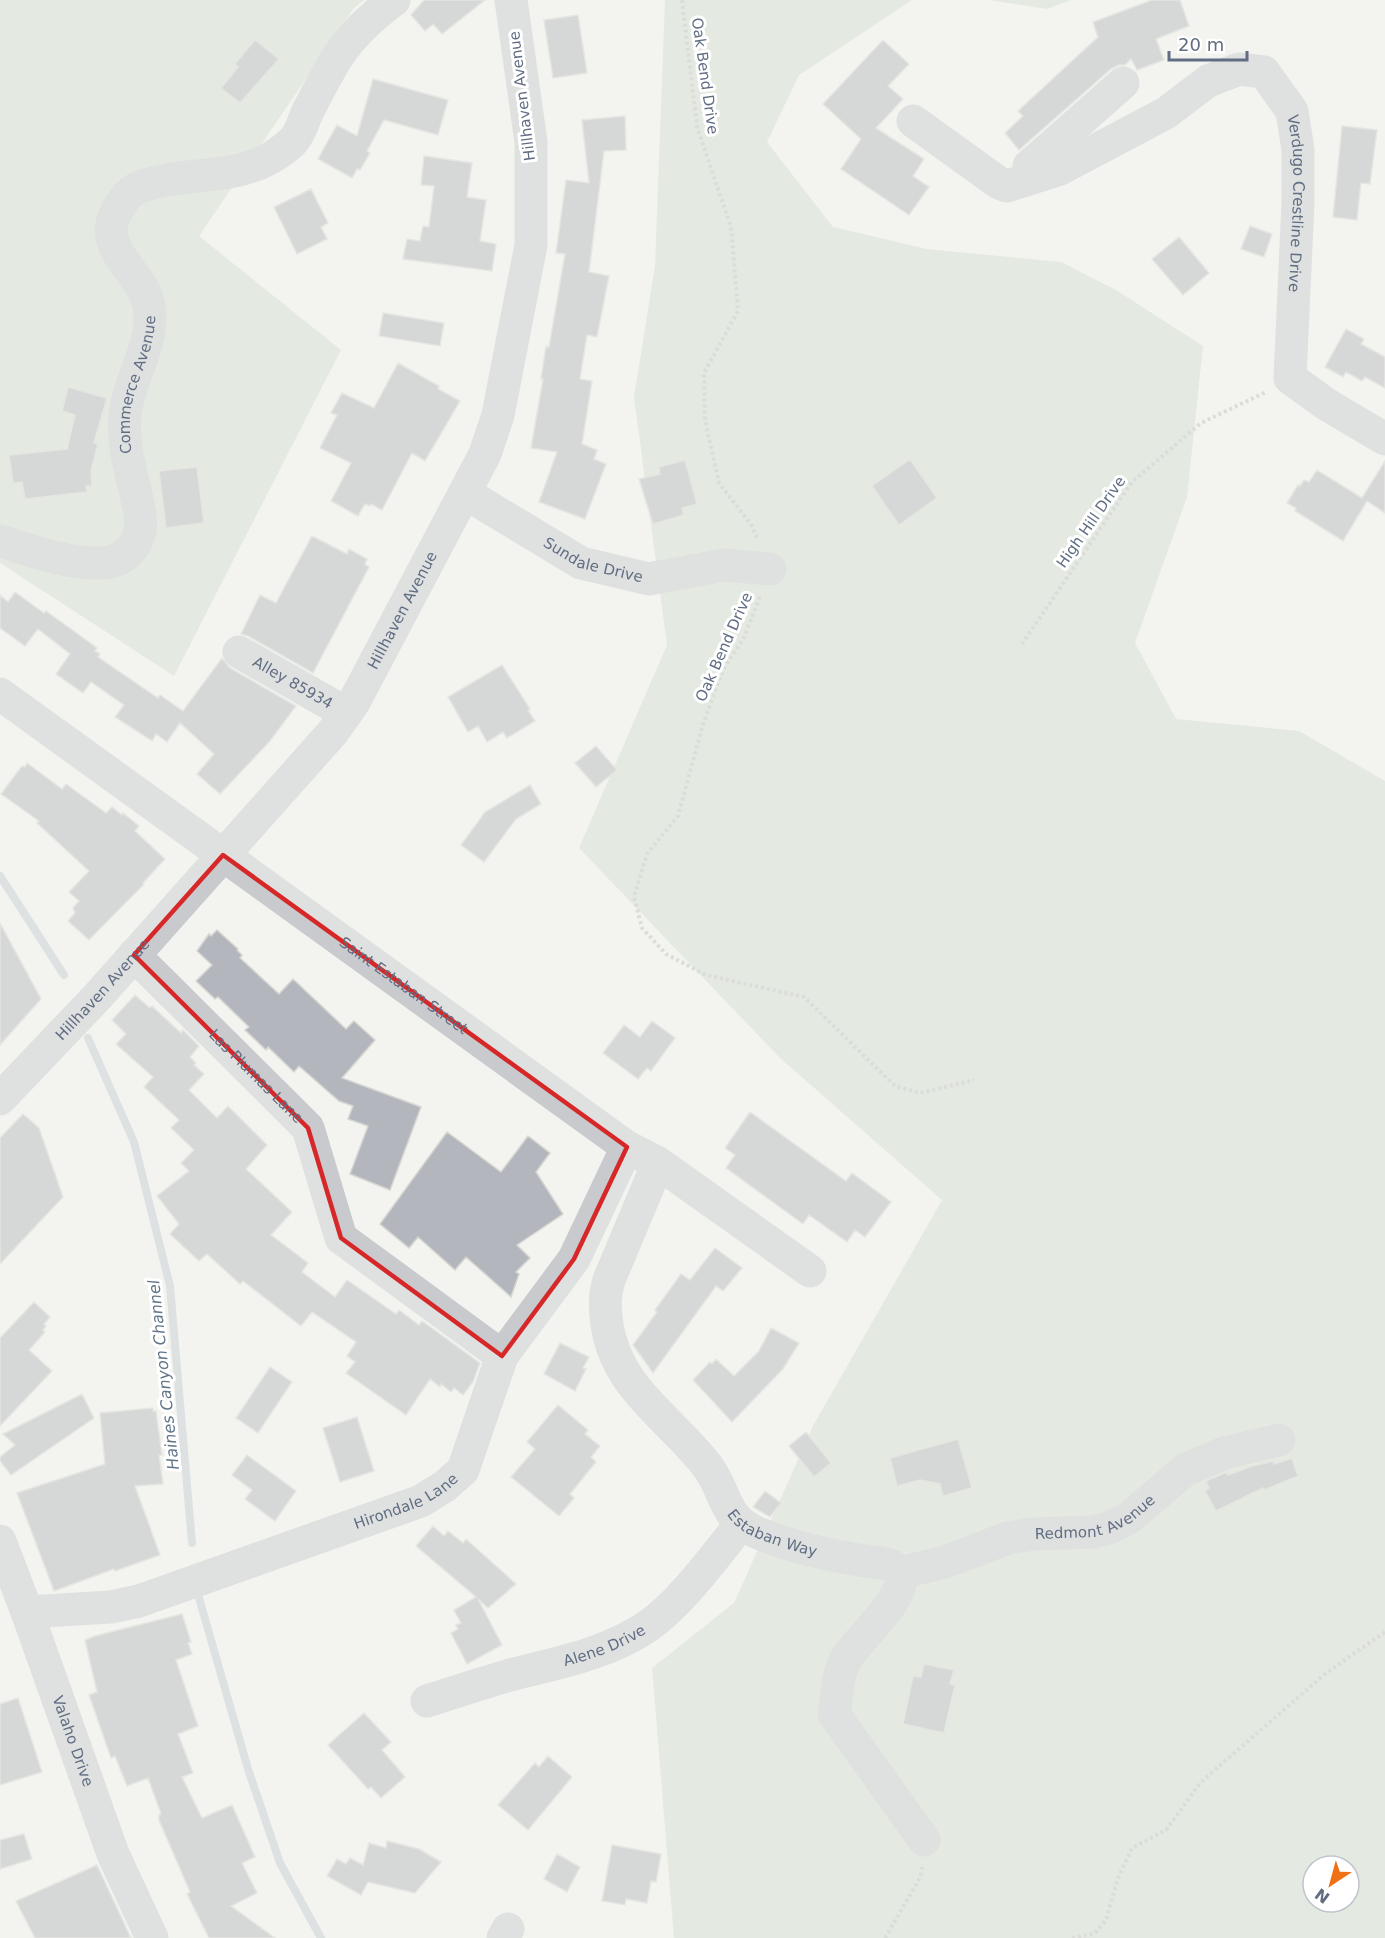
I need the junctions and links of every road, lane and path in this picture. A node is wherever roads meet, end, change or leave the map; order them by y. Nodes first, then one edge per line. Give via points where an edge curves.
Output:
1 (394, 0) edge
2 (511, 0) edge
3 (682, 0) edge
4 (1123, 83) dead end
5 (913, 122) dead end
6 (1042, 175) junction
7 (1290, 378) junction
8 (1385, 439) edge
9 (465, 493) junction
10 (0, 541) edge
11 (770, 569) junction
12 (1022, 644) dead end
13 (239, 652) dead end
14 (0, 694) edge
15 (346, 713) junction
16 (224, 855) junction
17 (134, 955) junction
18 (974, 1080) dead end
19 (0, 1099) edge
20 (627, 1147) junction
21 (658, 1163) junction
22 (810, 1271) dead end
23 (502, 1356) junction
24 (1279, 1440) dead end
25 (740, 1525) junction
26 (0, 1541) edge
27 (899, 1573) junction
28 (27, 1612) junction
29 (1385, 1632) edge
30 (427, 1701) dead end
31 (924, 1839) joint
32 (152, 1938) edge
33 (885, 1938) edge
34 (1072, 1938) edge

1 - 10 street, Commerce Avenue via 355,34 336,59 295,140 280,152 247,168 138,188 124,199 116,213 111,232 116,248 148,300 150,317 125,416 125,448 140,514 140,538 135,545 116,560 103,563 54,556
2 - 9 street, Hillhaven Avenue via 531,142 531,245 498,415 485,454
3 - 11 path, Oak Bend Drive via 697,127 731,227 738,311 704,373 705,420 719,483 752,526
4 - 6 street via 1029,166
5 - 6 street, Verdugo Crestline Drive via 999,183 1007,186
6 - 7 street, Verdugo Crestline Drive via 1166,113 1208,81 1239,69 1264,72 1292,111 1298,150
7 - 8 street
7 - 12 path, High Hill Drive via 1201,423 1132,482
9 - 11 street, Sundale Drive via 581,563 649,579 724,565
9 - 15 street, Hillhaven Avenue
11 - 18 path, Oak Bend Drive via 744,636 723,670 703,724 678,816 647,854 634,897 642,928 666,954 706,975 804,998 895,1086 920,1093
13 - 15 street, Alley 85934
14 - 16 street, Saint Estaban Street
15 - 16 street, Hillhaven Avenue via 312,758
16 - 17 street, Hillhaven Avenue
16 - 20 street, Saint Estaban Street
17 - 19 street, Hillhaven Avenue
17 - 23 street, Las Plumas Lane via 308,1128 341,1238
20 - 21 street, Saint Estaban Street
20 - 23 street, Hirondale Lane via 574,1259
21 - 22 street, Saint Estaban Street
21 - 25 street, Estaban Way via 607,1287 609,1334 624,1373 708,1467
23 - 28 street, Hirondale Lane via 463,1470 421,1501 139,1601 111,1607
24 - 27 street, Redmont Avenue via 1224,1453 1185,1470 1129,1518 1109,1528 1008,1539 945,1562
25 - 27 street, Estaban Way via 841,1558 885,1563
25 - 30 street, Alene Drive via 685,1591 635,1634 601,1650
26 - 28 street, Valaho Drive
27 - 31 street via 900,1583 892,1601 843,1664 834,1714
28 - 32 street, Valaho Drive via 114,1854
29 - 34 path via 1325,1674 1202,1782 1166,1830 1132,1848 1106,1920 1094,1934
31 - 33 path via 921,1876

